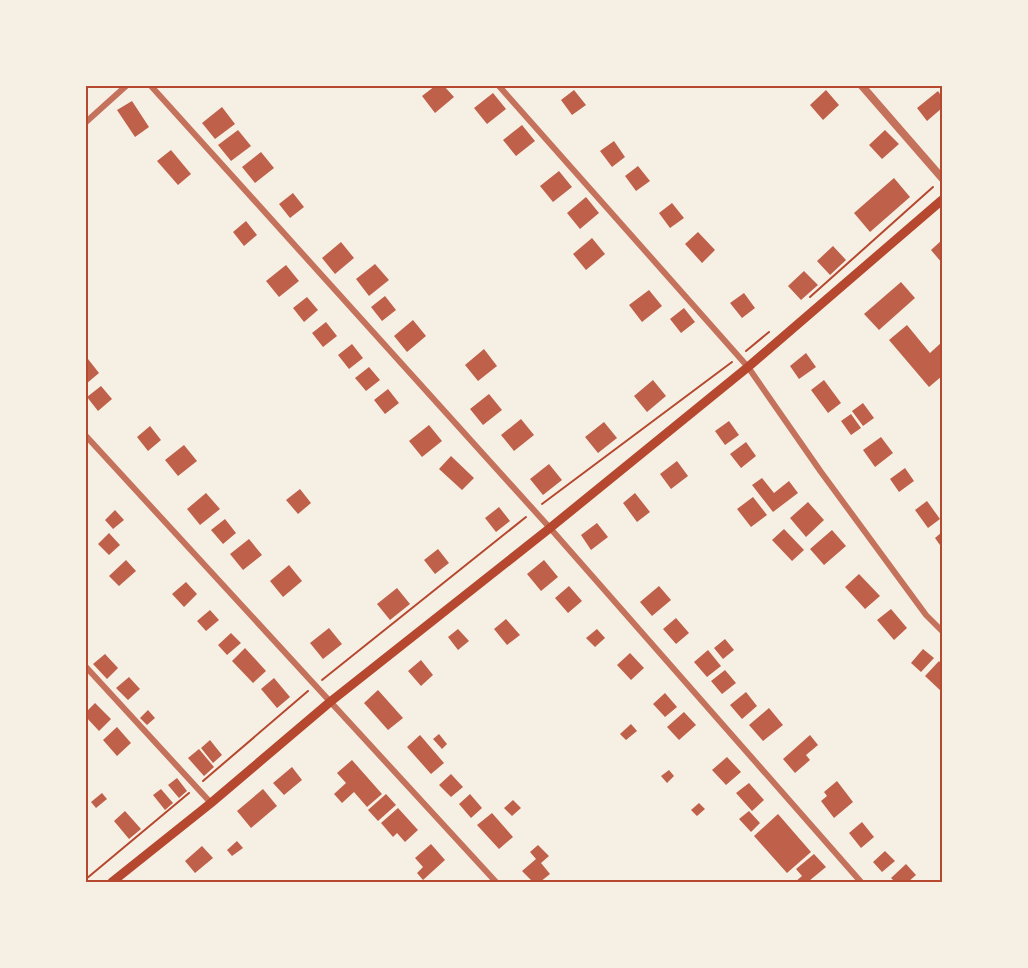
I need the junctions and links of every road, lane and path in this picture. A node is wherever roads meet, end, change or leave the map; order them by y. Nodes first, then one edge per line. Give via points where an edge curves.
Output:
1 (126, 86) edge
2 (151, 86) edge
3 (499, 86) edge
4 (862, 86) edge
5 (86, 122) edge
6 (942, 178) edge
7 (934, 186) dead end
8 (942, 200) edge
9 (804, 302) dead end
10 (771, 330) dead end
11 (739, 357) junction
12 (748, 367) junction
13 (86, 436) edge
14 (534, 510) junction
15 (550, 528) junction
16 (942, 631) edge
17 (86, 668) edge
18 (315, 686) junction
19 (330, 702) junction
20 (196, 787) junction
21 (211, 803) junction
22 (86, 879) edge
23 (112, 882) edge
24 (496, 882) edge
25 (861, 882) edge

1 - 5 street
2 - 14 street
3 - 11 street
4 - 6 street
7 - 9 path
8 - 12 main road
10 - 11 path
11 - 12 street
11 - 14 path
12 - 15 main road
12 - 16 street via 820,472
13 - 18 street
14 - 15 street
14 - 18 path
15 - 19 main road
15 - 25 street
17 - 20 street
18 - 19 street
18 - 20 path
19 - 21 main road
19 - 24 street
20 - 21 street
20 - 22 path
21 - 23 main road

